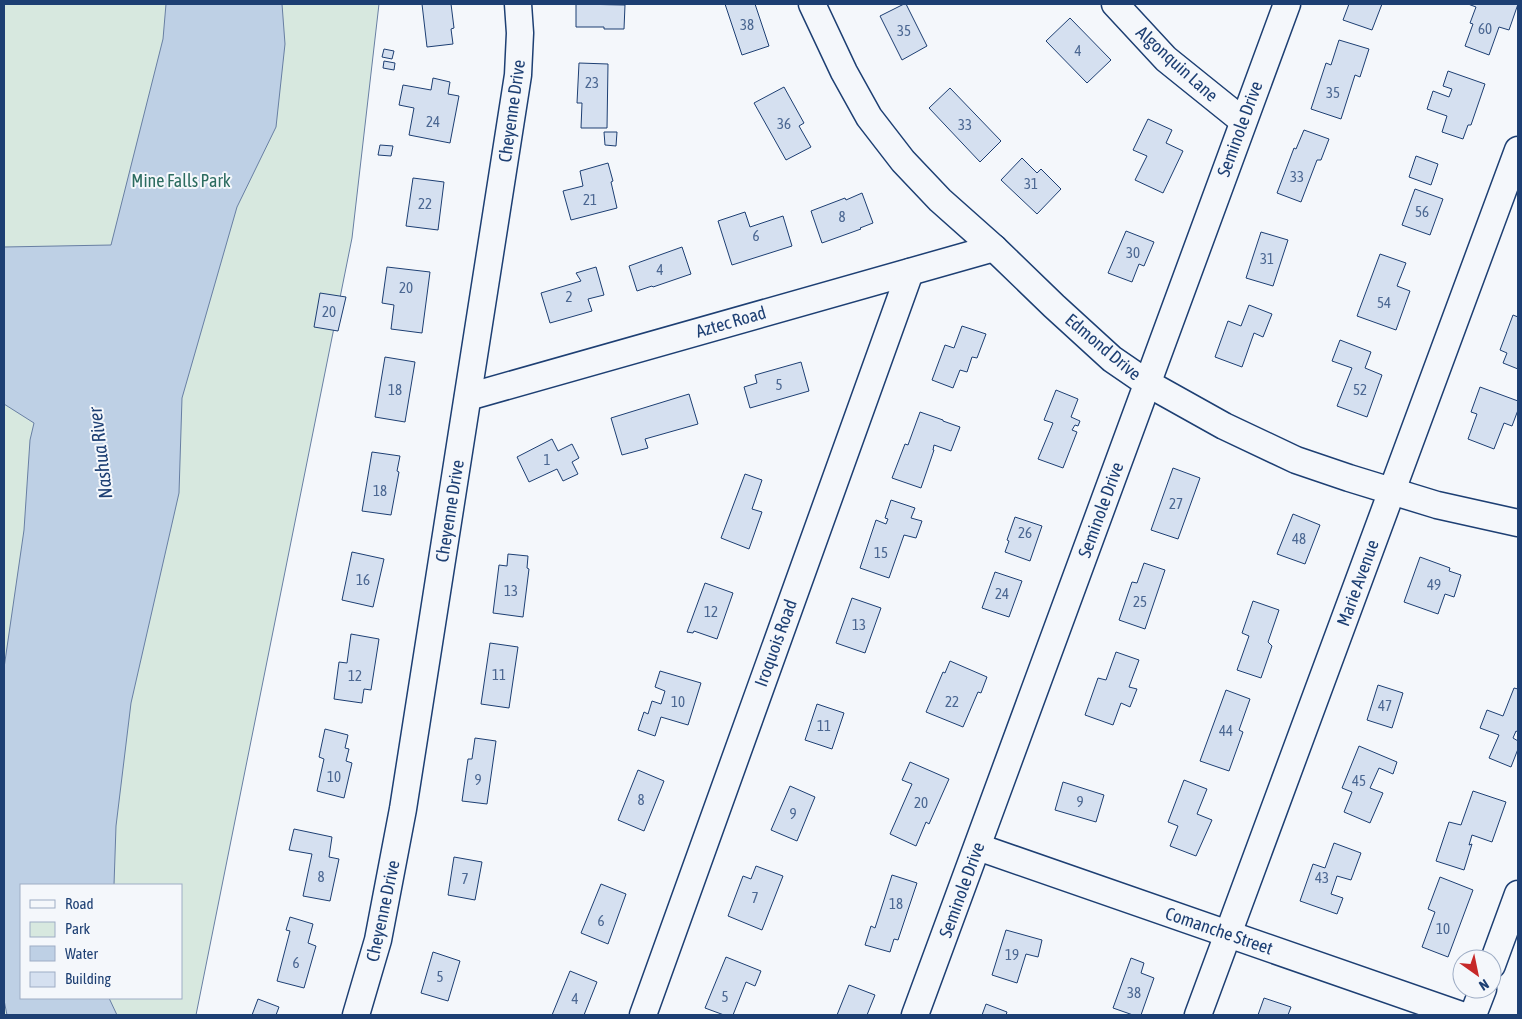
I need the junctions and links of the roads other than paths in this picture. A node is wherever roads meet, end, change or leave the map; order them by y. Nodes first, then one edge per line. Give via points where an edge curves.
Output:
1 (518, 4) edge
2 (812, 4) edge
3 (1115, 4) edge
4 (1287, 4) edge
5 (1243, 121) junction
6 (1518, 150) edge
7 (994, 248) junction
8 (910, 272) junction
9 (1147, 383) junction
10 (468, 397) junction
11 (1392, 490) junction
12 (1518, 522) edge
13 (978, 847) junction
14 (1518, 894) edge
15 (1228, 934) junction
16 (1498, 949) edge
17 (1479, 999) edge
18 (356, 1015) edge
19 (643, 1015) edge
20 (915, 1015) edge
21 (1198, 1015) edge
22 (1461, 1015) edge
23 (1473, 1015) edge

1 - 10 street, Cheyenne Drive via 518,75
2 - 7 street, Edmond Drive via 869,117 903,161
3 - 5 street, Algonquin Lane via 1166,59
4 - 5 street, Seminole Drive
5 - 9 street, Seminole Drive
6 - 11 street, Marie Avenue
7 - 8 street, Aztec Road
7 - 9 street, Edmond Drive via 1112,359
8 - 10 street, Aztec Road
8 - 19 street, Iroquois Road
9 - 11 street, Edmond Drive via 1224,426 1296,460
9 - 13 street, Seminole Drive
10 - 18 street, Cheyenne Drive via 392,875 378,940
11 - 12 street, Edmond Drive via 1438,505
11 - 15 street, Marie Avenue
13 - 15 street, Comanche Street
13 - 20 street, Seminole Drive
14 - 16 street
15 - 21 street, Marie Avenue
15 - 22 street, Comanche Street
17 - 23 street

